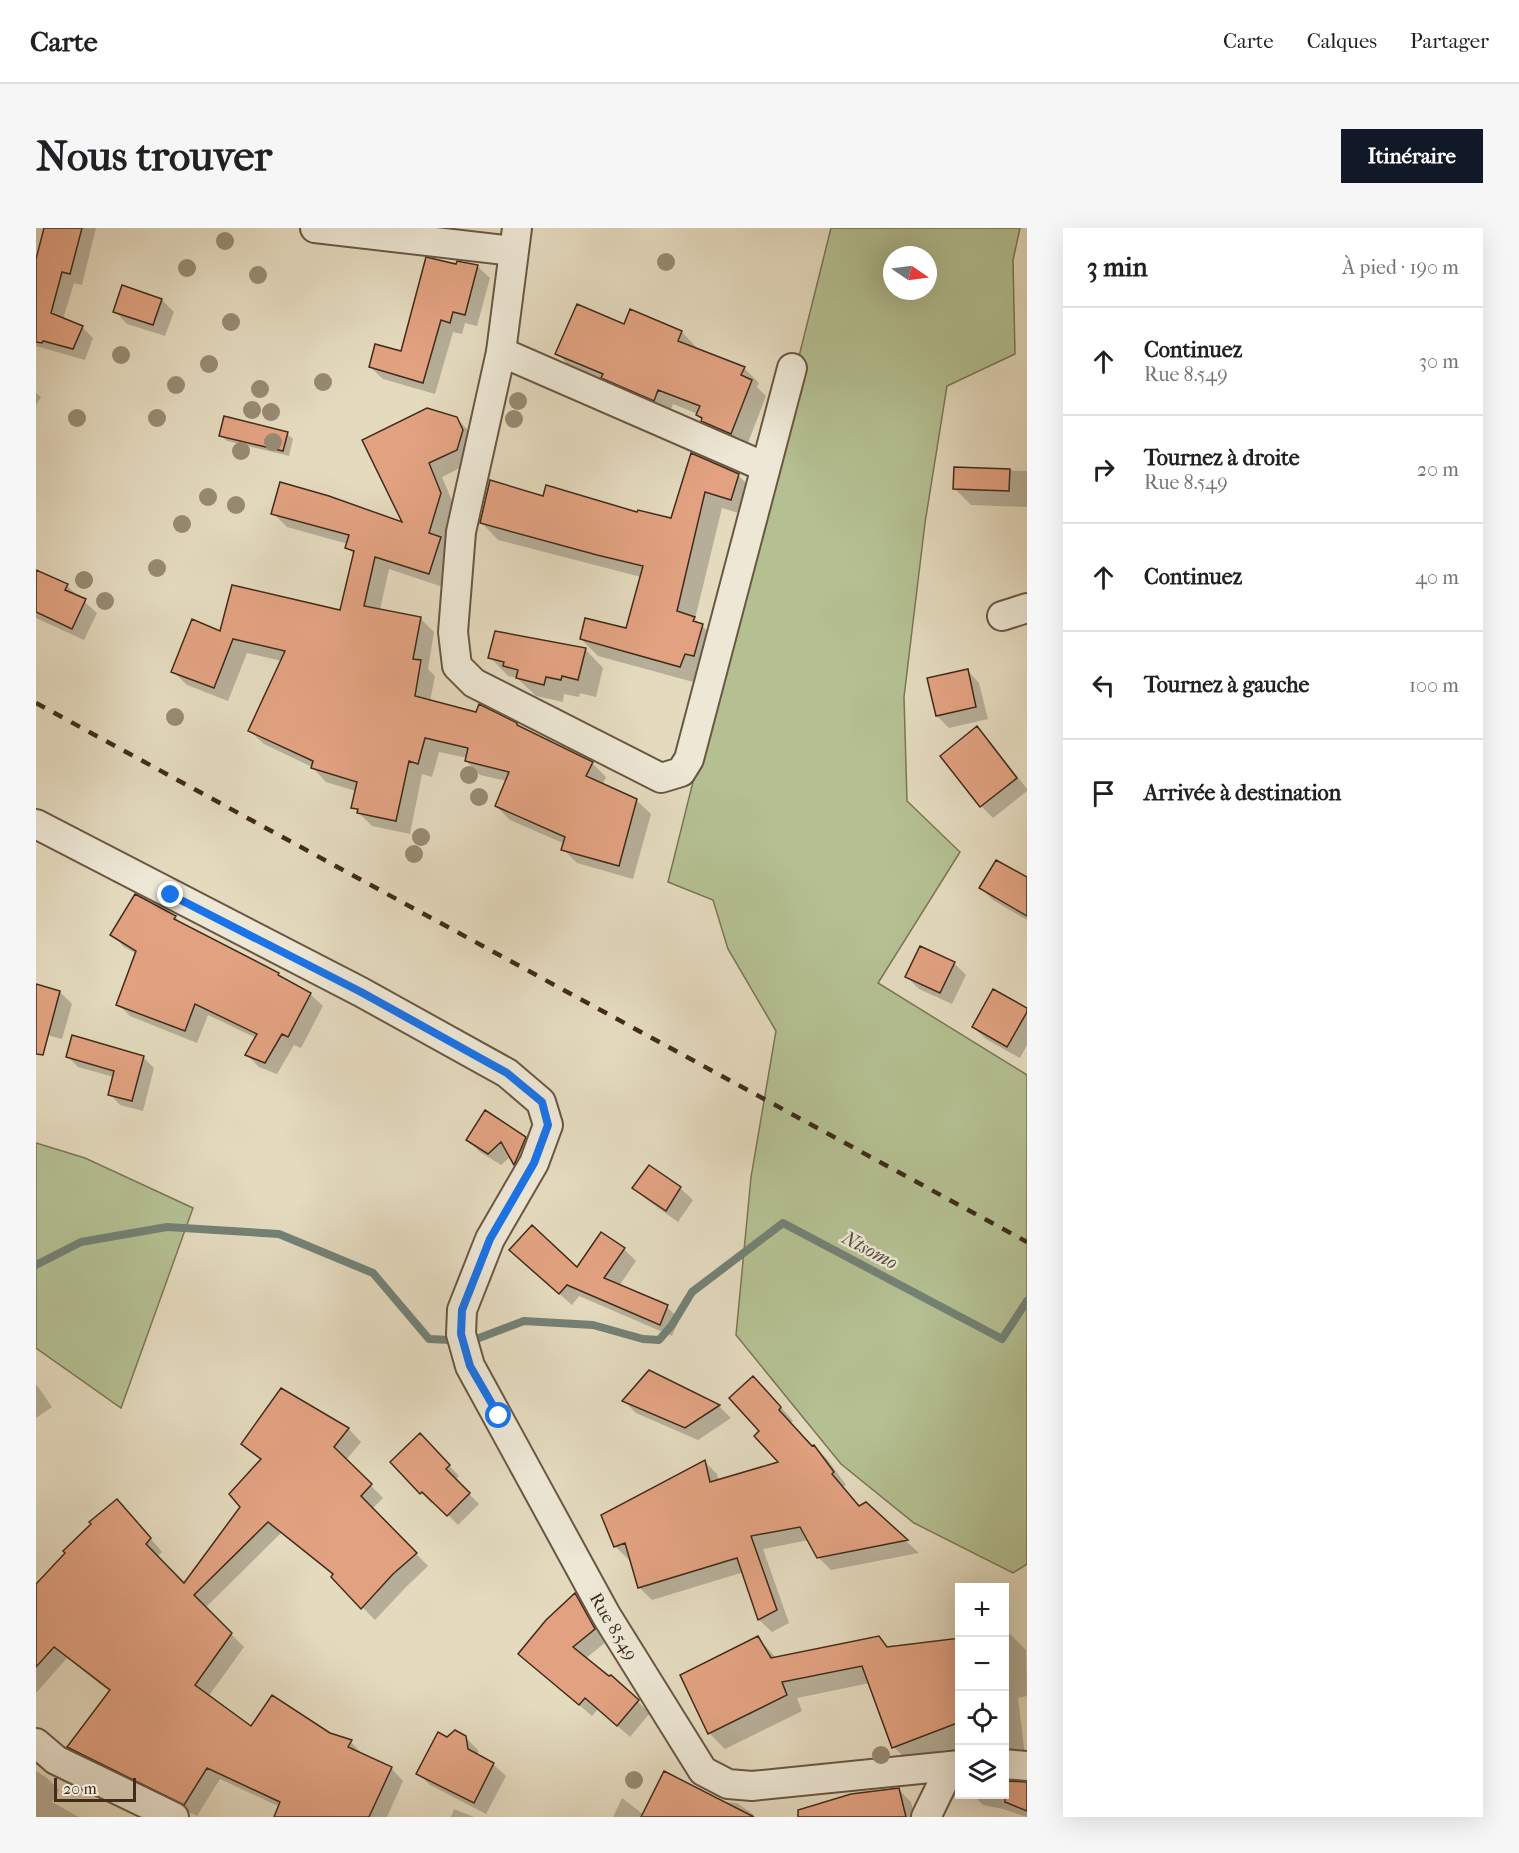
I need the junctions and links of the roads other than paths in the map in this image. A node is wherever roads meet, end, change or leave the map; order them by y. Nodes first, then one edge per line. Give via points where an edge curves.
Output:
1 (315, 228) edge
2 (515, 240) edge
3 (501, 352) junction
4 (792, 368) dead end
5 (765, 468) junction
6 (36, 824) edge
7 (36, 1743) edge
8 (1009, 1764) edge
9 (955, 1766) edge
10 (1027, 1766) edge
11 (174, 1817) edge
12 (926, 1817) edge

1 - 2 street
2 - 3 street
3 - 5 street
3 - 5 street via 461,532 453,632 457,666 474,683 661,778 681,772 689,759
4 - 5 street
6 - 9 street, Rue 8.549 via 361,992 507,1073 542,1102 548,1125 534,1163 490,1239 462,1310 461,1334 470,1366 606,1614 703,1771 728,1784 752,1786
7 - 11 street via 56,1760
8 - 10 street
9 - 12 street

